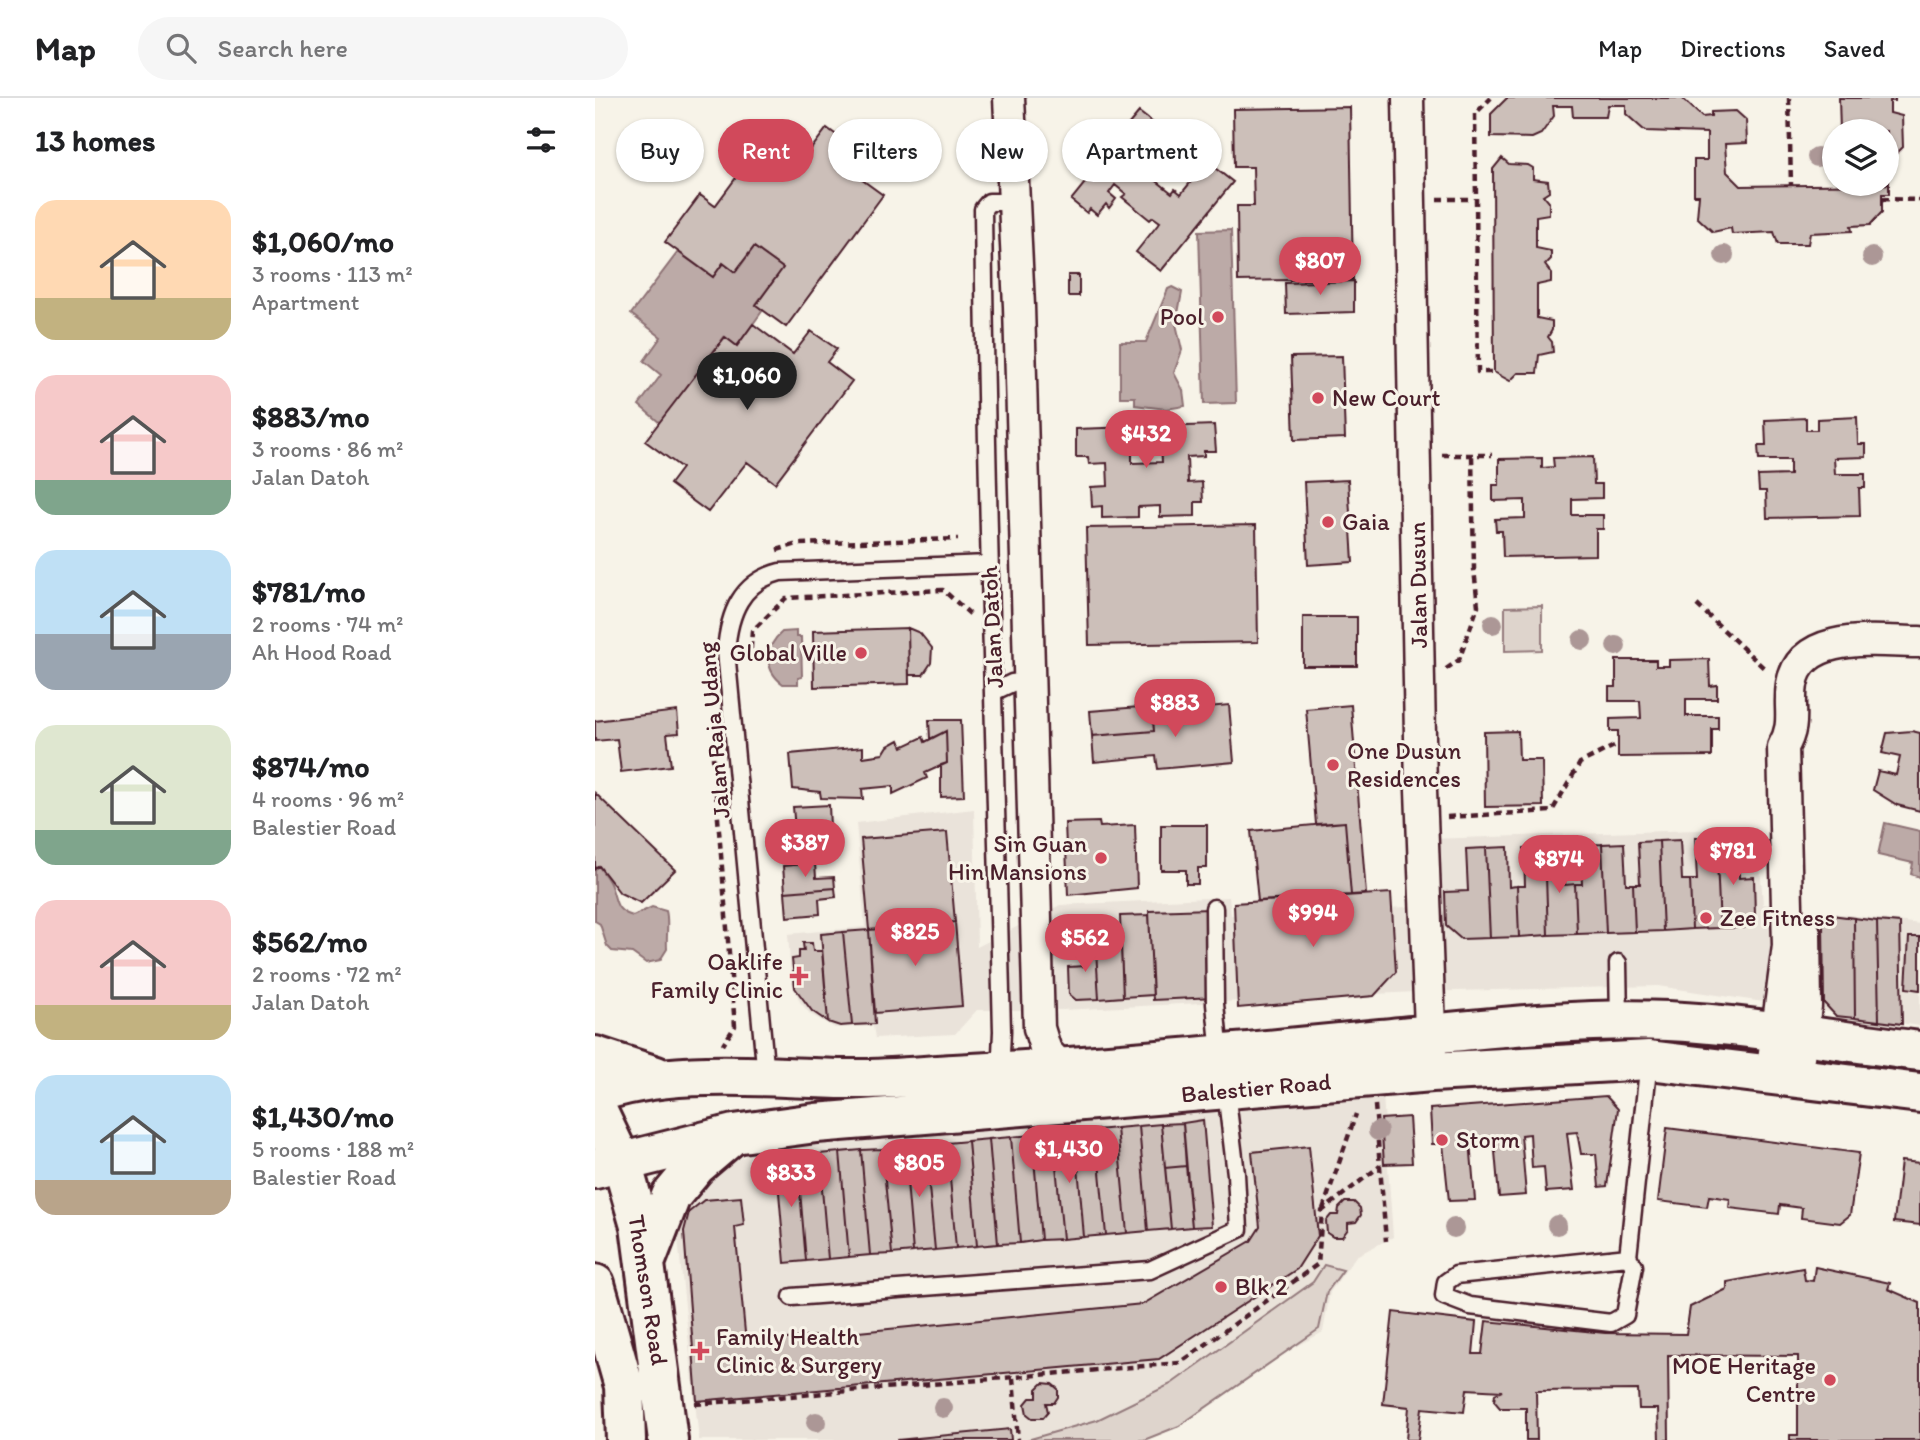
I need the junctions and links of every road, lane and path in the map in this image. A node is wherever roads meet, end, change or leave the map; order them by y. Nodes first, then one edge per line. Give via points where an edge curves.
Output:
1 (1009, 98) edge
2 (1408, 98) edge
3 (1492, 98) edge
4 (1789, 98) edge
5 (1791, 185) dead end
6 (1432, 199) dead end
7 (1474, 200) junction
8 (1882, 200) dead end
9 (1920, 200) edge
10 (1014, 202) junction
11 (1491, 372) dead end
12 (1441, 455) dead end
13 (1472, 455) junction
14 (1492, 455) dead end
15 (989, 564) junction
16 (950, 595) dead end
17 (1697, 605) dead end
18 (1920, 642) edge
19 (1764, 668) dead end
20 (749, 670) dead end
21 (1445, 670) dead end
22 (1029, 681) junction
23 (995, 691) junction
24 (1618, 744) dead end
25 (1422, 818) junction
26 (1214, 908) dead end
27 (1618, 962) dead end
28 (1619, 1021) junction
29 (1430, 1034) junction
30 (1789, 1036) junction
31 (1920, 1051) edge
32 (595, 1056) edge
33 (1649, 1060) junction
34 (1060, 1066) junction
35 (984, 1072) junction
36 (1223, 1072) junction
37 (1432, 1072) junction
38 (766, 1076) junction
39 (1784, 1077) junction
40 (666, 1079) junction
41 (1920, 1093) edge
42 (595, 1094) edge
43 (1375, 1105) dead end
44 (595, 1106) edge
45 (1356, 1114) dead end
46 (734, 1134) junction
47 (609, 1166) edge
48 (1380, 1166) junction
49 (1322, 1212) junction
50 (1386, 1241) dead end
51 (1628, 1257) junction
52 (647, 1264) junction
53 (595, 1284) edge
54 (792, 1297) dead end
55 (608, 1335) junction
56 (1013, 1378) junction
57 (690, 1404) dead end
58 (626, 1440) edge
59 (668, 1440) edge
60 (1018, 1440) edge

1 - 10 street, Jalan Datoh
2 - 25 street, Jalan Dusun
3 - 7 path via 1475,114
4 - 5 path
6 - 7 path
7 - 11 path via 1478,372
8 - 9 path
10 - 15 lane, Jalan Datoh via 989,202 983,209
10 - 22 street, Jalan Datoh
12 - 13 path
13 - 14 path
13 - 21 path via 1478,606 1459,660
15 - 23 lane, Jalan Datoh
15 - 38 lane, Jalan Raja Udang via 780,572 764,576 738,601 726,651
16 - 20 path via 943,590 786,598 752,631
17 - 19 path
18 - 30 street via 1843,642 1818,650 1795,674 1792,731 1783,747
22 - 23 lane via 1012,682
22 - 34 street, Jalan Datoh via 1039,1028 1046,1051
23 - 35 lane, Jalan Datoh via 1002,1031 1001,1054
24 - 25 path via 1580,763 1552,811
25 - 29 street, Jalan Dusun
26 - 36 lane via 1215,1004
27 - 28 lane
28 - 29 main road, Balestier Road
28 - 30 main road, Balestier Road via 1669,1021
29 - 36 main road, Balestier Road
29 - 37 street, Jalan Dusun
30 - 31 main road, Balestier Road
30 - 39 street
32 - 40 main road
33 - 37 main road, Balestier Road
33 - 39 main road, Balestier Road
33 - 51 lane
34 - 35 main road, Balestier Road
34 - 36 main road, Balestier Road
35 - 38 main road, Balestier Road via 851,1079
36 - 37 main road, Balestier Road
36 - 46 main road, Balestier Road
36 - 54 lane via 1239,1228 1150,1270
38 - 40 main road, Balestier Road
39 - 41 main road, Balestier Road
40 - 42 main road, Balestier Road
43 - 48 path
44 - 47 main road, Thomson Road
45 - 49 path
46 - 47 main road, Balestier Road
46 - 52 main road via 671,1196
47 - 52 main road, Thomson Road
48 - 49 path
48 - 50 path
49 - 56 path via 1318,1264 1180,1363
51 - 51 lane via 1634,1266 1626,1315 1611,1323 1470,1306 1444,1296 1446,1282 1456,1275
52 - 55 main road
52 - 59 main road, Thomson Road
53 - 55 main road, Thomson Road
55 - 58 main road, Thomson Road via 624,1386
56 - 57 path
56 - 60 path

